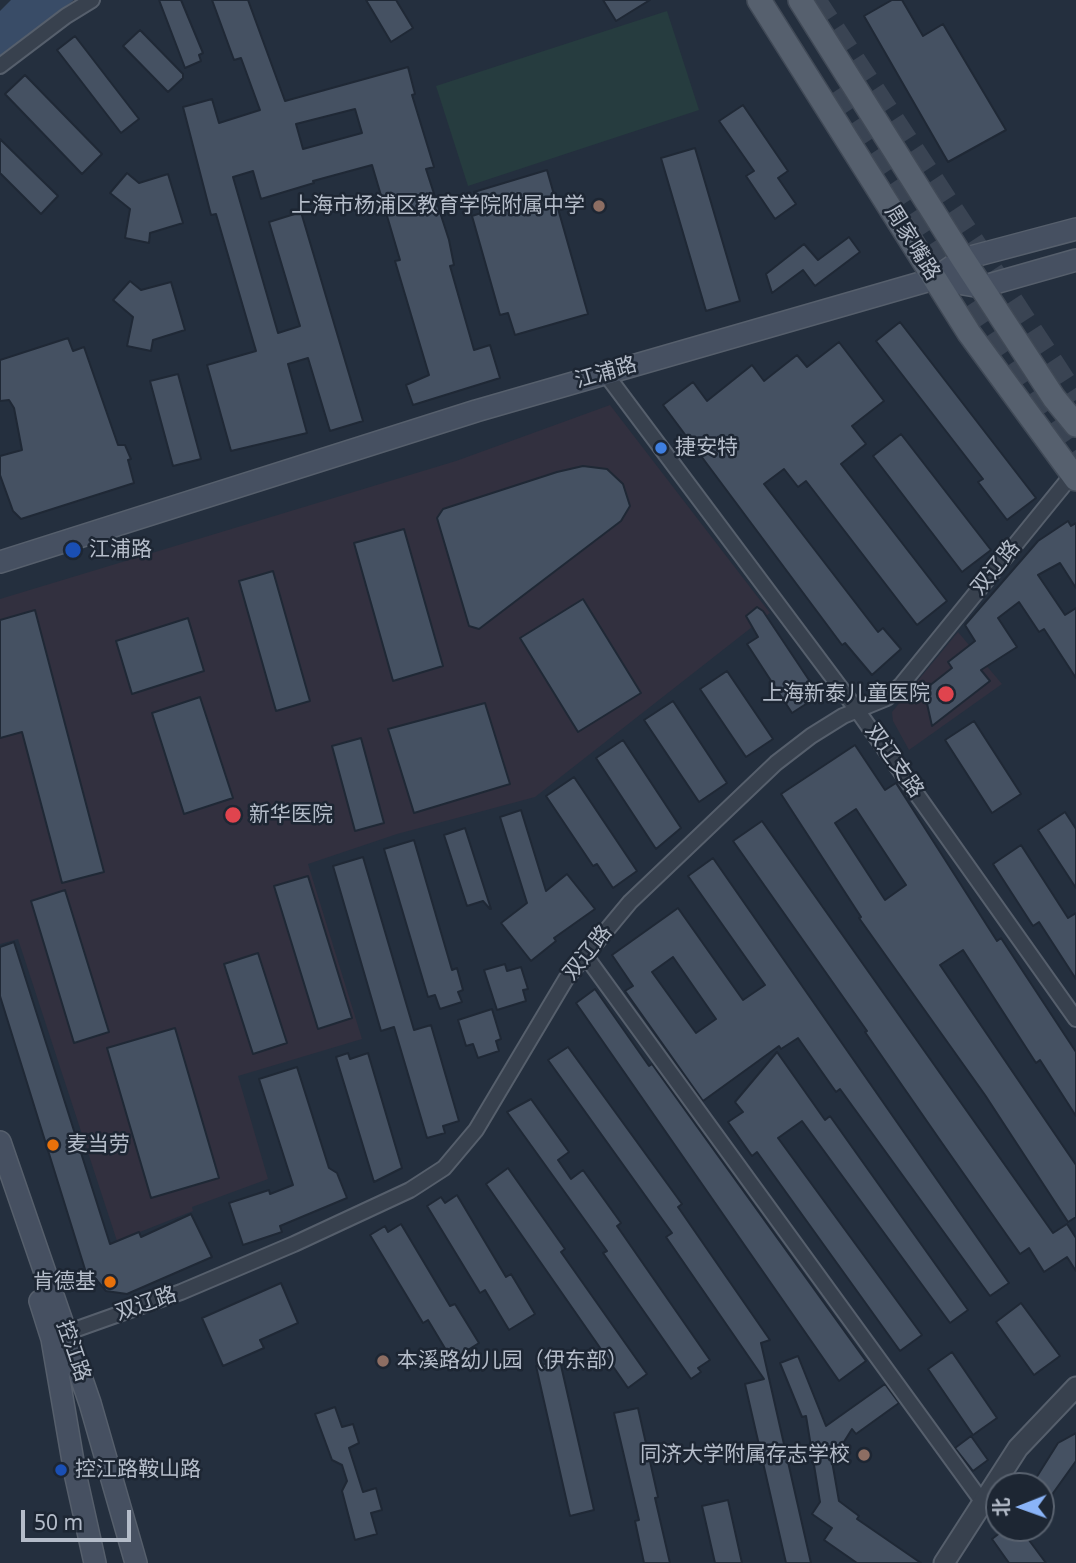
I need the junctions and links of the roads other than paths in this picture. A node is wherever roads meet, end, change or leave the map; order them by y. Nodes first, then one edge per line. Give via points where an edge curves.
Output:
1 (92, 0) edge
2 (760, 0) edge
3 (800, 0) edge
4 (0, 66) edge
5 (1076, 229) edge
6 (963, 259) junction
7 (1076, 260) edge
8 (934, 279) junction
9 (981, 287) junction
10 (605, 373) junction
11 (1076, 425) edge
12 (1074, 477) edge
13 (0, 562) edge
14 (857, 710) junction
15 (585, 955) junction
16 (1076, 1019) edge
17 (0, 1142) edge
18 (0, 1172) edge
19 (59, 1336) junction
20 (1076, 1387) edge
21 (984, 1504) junction
22 (95, 1563) edge
23 (135, 1563) edge
24 (944, 1563) edge

1 - 4 street
2 - 8 main road, 周家嘴路
3 - 6 main road, 周家嘴路
5 - 6 main road, 江浦路
6 - 8 main road, 江浦路
6 - 9 main road, 周家嘴路
7 - 9 main road, 江浦路
8 - 9 main road, 江浦路
8 - 10 main road, 江浦路
8 - 12 main road, 周家嘴路
9 - 11 main road, 周家嘴路
10 - 13 main road, 江浦路
10 - 14 street, 双辽支路
12 - 14 street, 双辽路 via 902,684 887,698
14 - 15 street, 双辽路 via 776,763 630,902
14 - 16 street, 双辽支路
15 - 19 street, 双辽路 via 522,1049 476,1130 444,1168 410,1190 281,1250
15 - 21 street
17 - 19 main road, 控江路
18 - 19 main road, 控江路
19 - 22 main road, 控江路 via 75,1473
19 - 23 main road, 控江路 via 116,1488
20 - 21 street via 1018,1448
21 - 24 street

